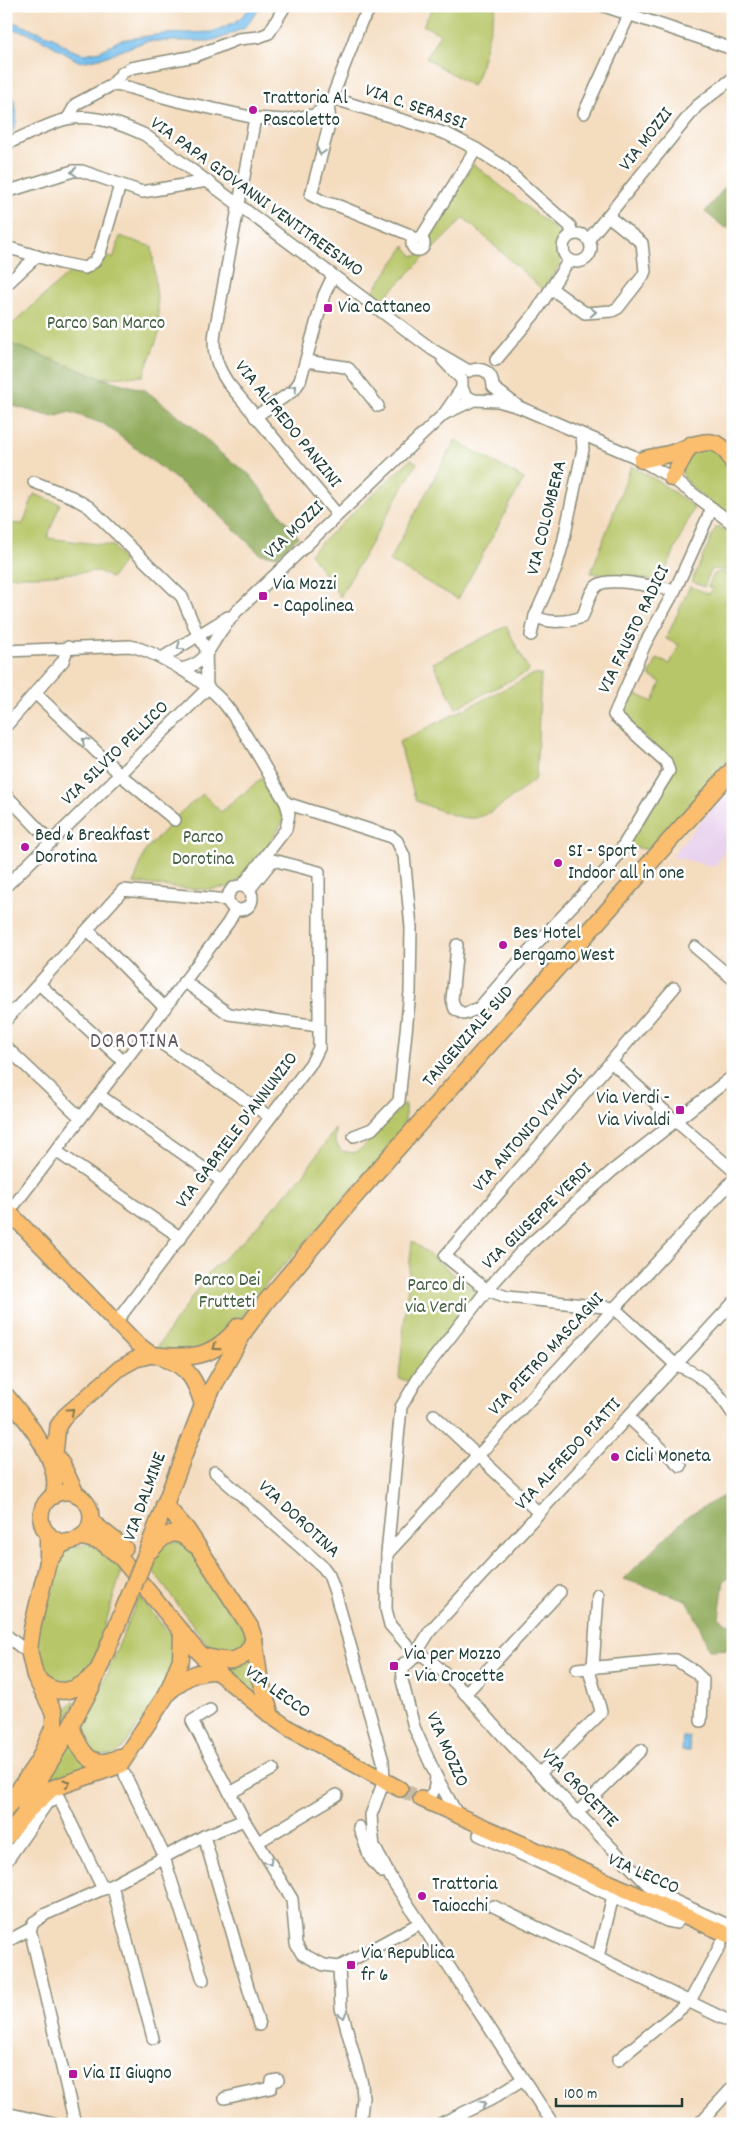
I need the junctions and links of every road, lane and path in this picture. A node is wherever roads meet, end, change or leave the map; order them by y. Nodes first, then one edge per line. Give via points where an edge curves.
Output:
1 (285, 6) edge
2 (372, 6) edge
3 (604, 6) edge
4 (629, 15) junction
5 (733, 49) edge
6 (733, 78) edge
7 (112, 85) junction
8 (330, 101) junction
9 (584, 113) dead end
10 (68, 118) junction
11 (255, 118) junction
12 (6, 144) edge
13 (476, 149) junction
14 (207, 181) junction
15 (120, 185) junction
16 (6, 192) edge
17 (240, 206) junction
18 (608, 216) junction
19 (572, 234) junction
20 (592, 236) junction
21 (6, 247) edge
22 (37, 256) junction
23 (569, 260) junction
24 (333, 276) junction
25 (6, 285) edge
26 (552, 289) junction
27 (496, 360) junction
28 (306, 361) junction
29 (481, 369) junction
30 (464, 380) junction
31 (492, 382) junction
32 (477, 400) junction
33 (378, 406) dead end
34 (518, 407) junction
35 (444, 414) junction
36 (255, 418) junction
37 (582, 436) junction
38 (690, 445) junction
39 (733, 463) edge
40 (649, 464) junction
41 (672, 478) junction
42 (34, 482) dead end
43 (712, 508) junction
44 (337, 514) junction
45 (733, 524) edge
46 (676, 590) junction
47 (236, 612) junction
48 (535, 616) junction
49 (198, 635) junction
50 (532, 635) dead end
51 (68, 647) junction
52 (6, 651) edge
53 (207, 655) junction
54 (162, 658) junction
55 (181, 670) junction
56 (207, 689) junction
57 (36, 694) junction
58 (6, 726) edge
59 (733, 769) edge
60 (121, 774) junction
61 (6, 795) edge
62 (286, 803) junction
63 (175, 820) dead end
64 (51, 842) junction
65 (6, 886) edge
66 (246, 888) junction
67 (232, 904) junction
68 (88, 930) junction
69 (457, 945) dead end
70 (695, 947) dead end
71 (733, 979) edge
72 (184, 981) junction
73 (39, 984) junction
74 (674, 988) dead end
75 (165, 1008) junction
76 (6, 1020) edge
77 (319, 1026) junction
78 (146, 1033) junction
79 (6, 1047) edge
80 (124, 1062) junction
81 (611, 1062) junction
82 (733, 1076) edge
83 (99, 1095) junction
84 (270, 1117) junction
85 (81, 1118) junction
86 (676, 1121) junction
87 (354, 1136) dead end
88 (56, 1151) junction
89 (733, 1170) edge
90 (733, 1180) edge
91 (222, 1181) junction
92 (355, 1196) junction
93 (8, 1210) edge
94 (181, 1238) junction
95 (487, 1290) junction
96 (733, 1303) edge
97 (614, 1308) junction
98 (117, 1321) junction
99 (152, 1355) junction
100 (676, 1365) junction
101 (6, 1394) edge
102 (203, 1405) junction
103 (732, 1411) edge
104 (434, 1414) dead end
105 (628, 1417) junction
106 (42, 1442) junction
107 (55, 1454) junction
108 (478, 1456) junction
109 (680, 1466) dead end
110 (215, 1472) dead end
111 (77, 1495) junction
112 (52, 1496) junction
113 (164, 1504) junction
114 (539, 1513) junction
115 (91, 1520) junction
116 (48, 1534) junction
117 (74, 1539) junction
118 (387, 1554) junction
119 (204, 1555) junction
120 (145, 1559) junction
121 (48, 1562) junction
122 (560, 1592) dead end
123 (598, 1595) dead end
124 (156, 1598) junction
125 (182, 1632) junction
126 (6, 1634) edge
127 (254, 1639) junction
128 (414, 1649) junction
129 (29, 1650) junction
130 (202, 1656) junction
131 (101, 1666) junction
132 (593, 1667) junction
133 (577, 1669) dead end
134 (216, 1672) junction
135 (35, 1676) junction
136 (72, 1690) junction
137 (167, 1694) junction
138 (465, 1694) junction
139 (210, 1710) dead end
140 (54, 1713) junction
141 (271, 1716) junction
142 (701, 1721) dead end
143 (71, 1726) junction
144 (131, 1748) junction
145 (641, 1750) dead end
146 (273, 1769) dead end
147 (539, 1774) junction
148 (125, 1775) dead end
149 (436, 1776) junction
150 (384, 1781) junction
151 (400, 1789) tunnel mouth
152 (230, 1793) junction
153 (337, 1794) dead end
154 (423, 1799) joint
155 (6, 1809) edge
156 (577, 1813) junction
157 (457, 1814) junction
158 (244, 1820) junction
159 (359, 1828) dead end
160 (6, 1831) edge
161 (204, 1836) junction
162 (479, 1836) dead end
163 (6, 1837) edge
164 (258, 1842) junction
165 (165, 1858) junction
166 (6, 1862) edge
167 (392, 1880) junction
168 (108, 1887) junction
169 (613, 1896) junction
170 (493, 1906) dead end
171 (684, 1915) junction
172 (420, 1923) junction
173 (30, 1928) junction
174 (728, 1936) edge
175 (6, 1942) edge
176 (598, 1957) junction
177 (339, 1967) junction
178 (203, 1980) dead end
179 (690, 2001) junction
180 (733, 2023) edge
181 (259, 2026) dead end
182 (153, 2038) dead end
183 (618, 2060) dead end
184 (523, 2079) junction
185 (278, 2080) dead end
186 (733, 2087) edge
187 (225, 2098) dead end
188 (6, 2113) edge
189 (54, 2124) edge
190 (75, 2124) edge
191 (360, 2124) edge
192 (440, 2124) edge
193 (553, 2124) edge
194 (699, 2124) edge

1 - 7 street via 269,33 238,39 195,56 132,68 122,73
2 - 8 street via 361,22
3 - 4 street
4 - 5 street
4 - 9 street
6 - 18 street, VIA MOZZI via 697,106
7 - 10 street via 76,104
7 - 11 street
8 - 11 street via 314,115 297,119
8 - 13 street, VIA C. SERASSI via 447,134
8 -> 13 street via 330,121 311,195 417,239
10 - 12 street, VIA PAPA GIOVANNI VENTITREESIMO
10 - 14 street, VIA PAPA GIOVANNI VENTITREESIMO via 98,118 123,124
11 - 17 street, VIA ALFREDO PANZINI
13 - 19 street, VIA C. SERASSI via 501,165 570,226
14 - 15 street via 142,192
14 - 17 street, VIA PAPA GIOVANNI VENTITREESIMO
15 -> 16 street via 73,171
15 - 22 street via 100,253 94,262 85,268
17 - 24 street, VIA PAPA GIOVANNI VENTITREESIMO
17 - 36 street, VIA ALFREDO PANZINI via 213,344 218,368
18 - 20 street, VIA MOZZI
26 -> 18 street via 585,313 612,311 618,308 643,276 642,244
19 - 20 street
19 - 23 street via 563,245
20 - 23 street, VIA MOZZI via 592,251 587,259 577,263
21 - 22 street
22 - 25 street
23 - 26 street
24 - 28 street via 326,288
24 - 30 street, VIA PAPA GIOVANNI VENTITREESIMO via 433,350
26 - 27 street
27 - 29 street
27 - 31 street
28 - 33 street via 345,367
36 -> 28 street via 294,390
29 - 30 street
29 - 31 street
30 - 32 street, VIA PAPA GIOVANNI VENTITREESIMO via 466,396
30 - 35 street
31 - 32 street via 486,398
31 - 34 street
32 - 34 street via 498,401
32 - 35 street
34 - 37 street
35 - 44 street, VIA MOZZI
36 - 44 street, VIA ALFREDO PANZINI
37 - 40 street
37 - 48 street, VIA COLOMBERA via 583,449 564,543
38 - 39 highway via 712,442 724,449
38 - 40 highway
38 - 41 highway
40 - 41 street
41 - 43 street
42 - 49 street via 72,497 106,523 182,597
43 - 45 street
43 - 46 street, VIA FAUSTO RADICI
44 - 47 street, VIA MOZZI
46 - 48 street via 609,582 598,585 593,591 582,617 556,621 540,620
46 - 69 street, VIA FAUSTO RADICI via 645,644 614,715 666,762 669,771 612,864 479,1008 464,1014 455,1009 452,1000
47 - 49 street, VIA MOZZI
47 - 53 street, VIA MOZZI
48 - 50 street, VIA COLOMBERA
49 - 53 street, VIA MOZZI
49 -> 54 street, VIA MOZZI
51 - 52 street
51 - 54 street via 130,646
51 - 57 street via 63,660
53 - 55 street, VIA MOZZI
53 - 56 street, VIA MOZZI
54 - 55 street
55 - 56 street
56 - 60 street, VIA SILVIO PELLICO
56 - 62 street via 226,706
57 - 58 street
60 -> 57 street
59 - 92 highway, TANGENZIALE SUD
60 - 63 street
60 - 64 street, VIA SILVIO PELLICO
61 - 64 street
62 - 66 street via 289,814 286,829
62 - 87 street via 392,837 404,856 410,927 410,992 399,1101 372,1129
64 - 65 street, VIA SILVIO PELLICO
66 - 67 street via 231,890
66 - 67 street via 252,898 251,903 242,910
66 - 77 street, VIA GABRIELE D'ANNUNZIO via 273,860 319,872
67 - 68 street via 123,890
67 - 72 street via 228,923
68 - 73 street
68 - 75 street
70 - 71 street
72 - 75 street
72 - 77 street via 229,1014
73 - 76 street
73 - 80 street
74 - 81 street, VIA ANTONIO VIVALDI
75 - 78 street
77 - 84 street, VIA GABRIELE D'ANNUNZIO via 316,1056
78 - 80 street
78 - 84 street
79 - 85 street
80 - 83 street
81 - 86 street
81 - 95 street, VIA ANTONIO VIVALDI via 445,1256
82 - 86 street, VIA GIUSEPPE VERDI
83 - 85 street
83 - 91 street
84 - 91 street, VIA GABRIELE D'ANNUNZIO
85 - 88 street
86 - 89 street
86 - 95 street, VIA GIUSEPPE VERDI via 565,1211 521,1252
88 - 93 street
88 - 94 street
90 - 97 street, VIA PIETRO MASCAGNI
91 - 94 street, VIA GABRIELE D'ANNUNZIO
92 -> 99 highway via 274,1279 228,1339 201,1356
92 - 102 highway, VIA DALMINE via 244,1330
93 - 98 main road
94 - 98 street, VIA GABRIELE D'ANNUNZIO
95 - 97 street via 507,1297
95 - 118 street, VIA GIUSEPPE VERDI via 419,1377 400,1407
96 - 100 street, VIA ALFREDO PIATTI
97 - 100 street
97 - 108 street, VIA PIETRO MASCAGNI
98 - 99 main road via 136,1343
99 - 102 highway via 172,1360 189,1373
107 -> 99 main road via 58,1426 65,1416 120,1368
100 - 103 street via 711,1385
100 - 105 street, VIA ALFREDO PIATTI
101 - 106 main road
102 - 113 highway, VIA DALMINE
104 - 108 street
105 - 109 street
105 - 114 street, VIA ALFREDO PIATTI
106 - 107 main road
106 - 112 main road via 53,1469 55,1491
107 - 111 main road
108 - 114 street
108 - 118 street, VIA PIETRO MASCAGNI
110 - 150 street, VIA DOROTINA via 329,1575 383,1761
111 - 112 main road via 62,1493
111 - 115 main road via 88,1506
112 - 116 main road via 41,1515
113 - 119 highway
113 - 120 highway, VIA DALMINE
114 - 128 street, VIA ALFREDO PIATTI
115 - 117 main road via 87,1530
115 - 124 main road, VIA LECCO via 126,1549
116 - 117 main road via 57,1540
116 - 121 highway
117 - 121 highway via 61,1545
117 - 124 main road, VIA LECCO via 100,1542 121,1558
118 - 128 street, VIA GIUSEPPE VERDI via 388,1620
119 - 120 highway via 187,1538 172,1533 162,1538
119 - 127 highway via 250,1627
120 - 131 highway, VIA DALMINE, bridge
121 - 129 highway
122 - 138 street
123 - 132 street
124 - 125 main road, VIA LECCO
125 - 130 main road, VIA LECCO
125 - 137 highway via 181,1659
126 - 129 street
127 - 130 highway via 248,1652 234,1660 219,1661
127 - 141 highway via 259,1676
128 - 138 street, VIA CROCETTE
128 - 149 street, VIA MOZZO via 402,1669 404,1687 414,1727
129 - 135 highway
130 - 134 main road, VIA LECCO
131 - 136 highway via 84,1685
131 - 143 highway, VIA DALMINE
132 - 133 street
132 - 142 street via 676,1660 703,1680
132 - 147 street via 590,1674 600,1714
134 - 137 highway via 187,1676
134 - 141 main road, VIA LECCO
135 - 136 highway via 52,1689
135 - 140 highway
136 - 140 highway
137 - 144 highway
138 - 147 street, VIA CROCETTE
139 - 152 street via 192,1721
140 - 155 highway via 53,1732 39,1760
141 - 150 main road, VIA LECCO
143 - 144 highway via 80,1749 96,1762 111,1762
143 - 160 highway, VIA DALMINE
163 -> 144 highway via 38,1799 51,1789 115,1768 124,1761
145 - 156 street
146 - 152 street
147 - 156 street, VIA CROCETTE
148 - 165 street
149 - 154 street via 435,1789 429,1798
149 - 157 street, VIA MOZZO
150 - 151 main road, VIA LECCO
150 - 167 street via 371,1815 372,1830 374,1846
152 - 158 street
153 - 164 street
154 - 157 main road, VIA LECCO
156 - 174 street, VIA CROCETTE via 648,1884
157 - 171 main road, VIA LECCO
158 - 161 street
158 - 164 street
159 - 167 street via 370,1858
161 - 165 street
161 - 181 street
162 - 169 street, VIA LECCO
164 -> 177 street via 292,1899 296,1944 302,1954 324,1965
165 - 168 street
165 - 178 street
166 - 168 street via 47,1803 59,1798
167 - 172 street
168 - 173 street via 46,1914
168 - 182 street
169 - 171 street, VIA LECCO via 672,1923 679,1922
169 - 176 street
170 - 176 street
171 - 174 main road, VIA LECCO
172 - 177 street
172 - 184 street
173 - 175 street
173 - 190 street
174 - 179 street
176 - 179 street
177 -> 191 street via 341,2008 362,2084
179 - 180 street
179 - 183 street
192 -> 184 street via 490,2100
184 - 193 street
185 - 187 street via 272,2082 271,2088
186 - 194 street
188 - 189 street

